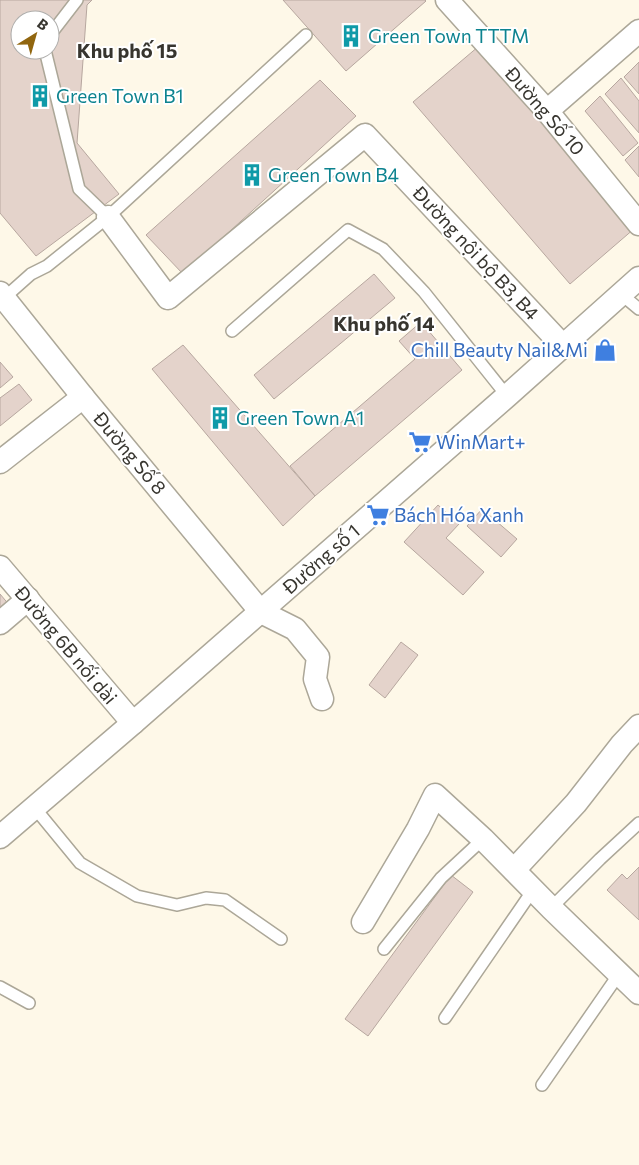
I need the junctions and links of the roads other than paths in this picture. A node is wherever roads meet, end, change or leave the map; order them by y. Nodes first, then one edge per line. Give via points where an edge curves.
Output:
1 (77, 0) edge
2 (447, 0) edge
3 (60, 22) edge
4 (639, 31) edge
5 (306, 35) dead end
6 (47, 60) edge
7 (547, 112) junction
8 (108, 217) junction
9 (639, 224) edge
10 (639, 278) edge
11 (621, 294) junction
12 (2, 296) edge
13 (639, 309) edge
14 (232, 331) dead end
15 (563, 346) junction
16 (508, 396) junction
17 (83, 397) junction
18 (0, 462) edge
19 (0, 567) edge
20 (28, 599) junction
21 (261, 612) junction
22 (0, 623) edge
23 (322, 699) dead end
24 (133, 723) junction
25 (639, 726) edge
26 (34, 807) junction
27 (639, 823) edge
28 (0, 837) edge
29 (483, 839) junction
30 (514, 870) junction
31 (533, 890) junction
32 (551, 908) junction
33 (362, 922) dead end
34 (280, 939) dead end
35 (384, 949) dead end
36 (619, 974) junction
37 (0, 987) edge
38 (639, 993) edge
39 (29, 1003) dead end
40 (444, 1018) dead end
41 (542, 1085) dead end

1 - 3 lane
2 - 7 street, Đường Số 10
4 - 7 street
5 - 8 lane
6 - 8 lane via 79,189
7 - 9 street, Đường Số 10
8 - 12 lane via 47,266
8 - 15 street, Đường nội bộ B3, B4 via 168,298 365,135
10 - 11 street, Đường số 1
11 - 13 lane
11 - 15 street, Đường số 1
12 - 17 street, Đường Số 8
14 - 16 lane via 348,230 383,249 424,292
15 - 16 street, Đường số 1
16 - 21 street, Đường số 1
17 - 18 street
17 - 21 street, Đường Số 8
19 - 20 street, Đường 6B nối dài
20 - 22 street
20 - 24 street, Đường 6B nối dài
21 - 23 street via 295,629 318,658 315,679
21 - 24 street, Đường số 1
24 - 26 street, Đường số 1
25 - 30 street via 576,803
26 - 28 street, Đường số 1
26 - 34 lane via 80,863 136,896 177,905 206,898 225,900
27 - 32 lane
29 - 30 street
29 - 33 street via 435,795
29 - 35 lane via 441,878
30 - 31 street
31 - 32 street
31 - 40 lane
32 - 36 street
36 - 38 street
36 - 41 lane
37 - 39 lane

